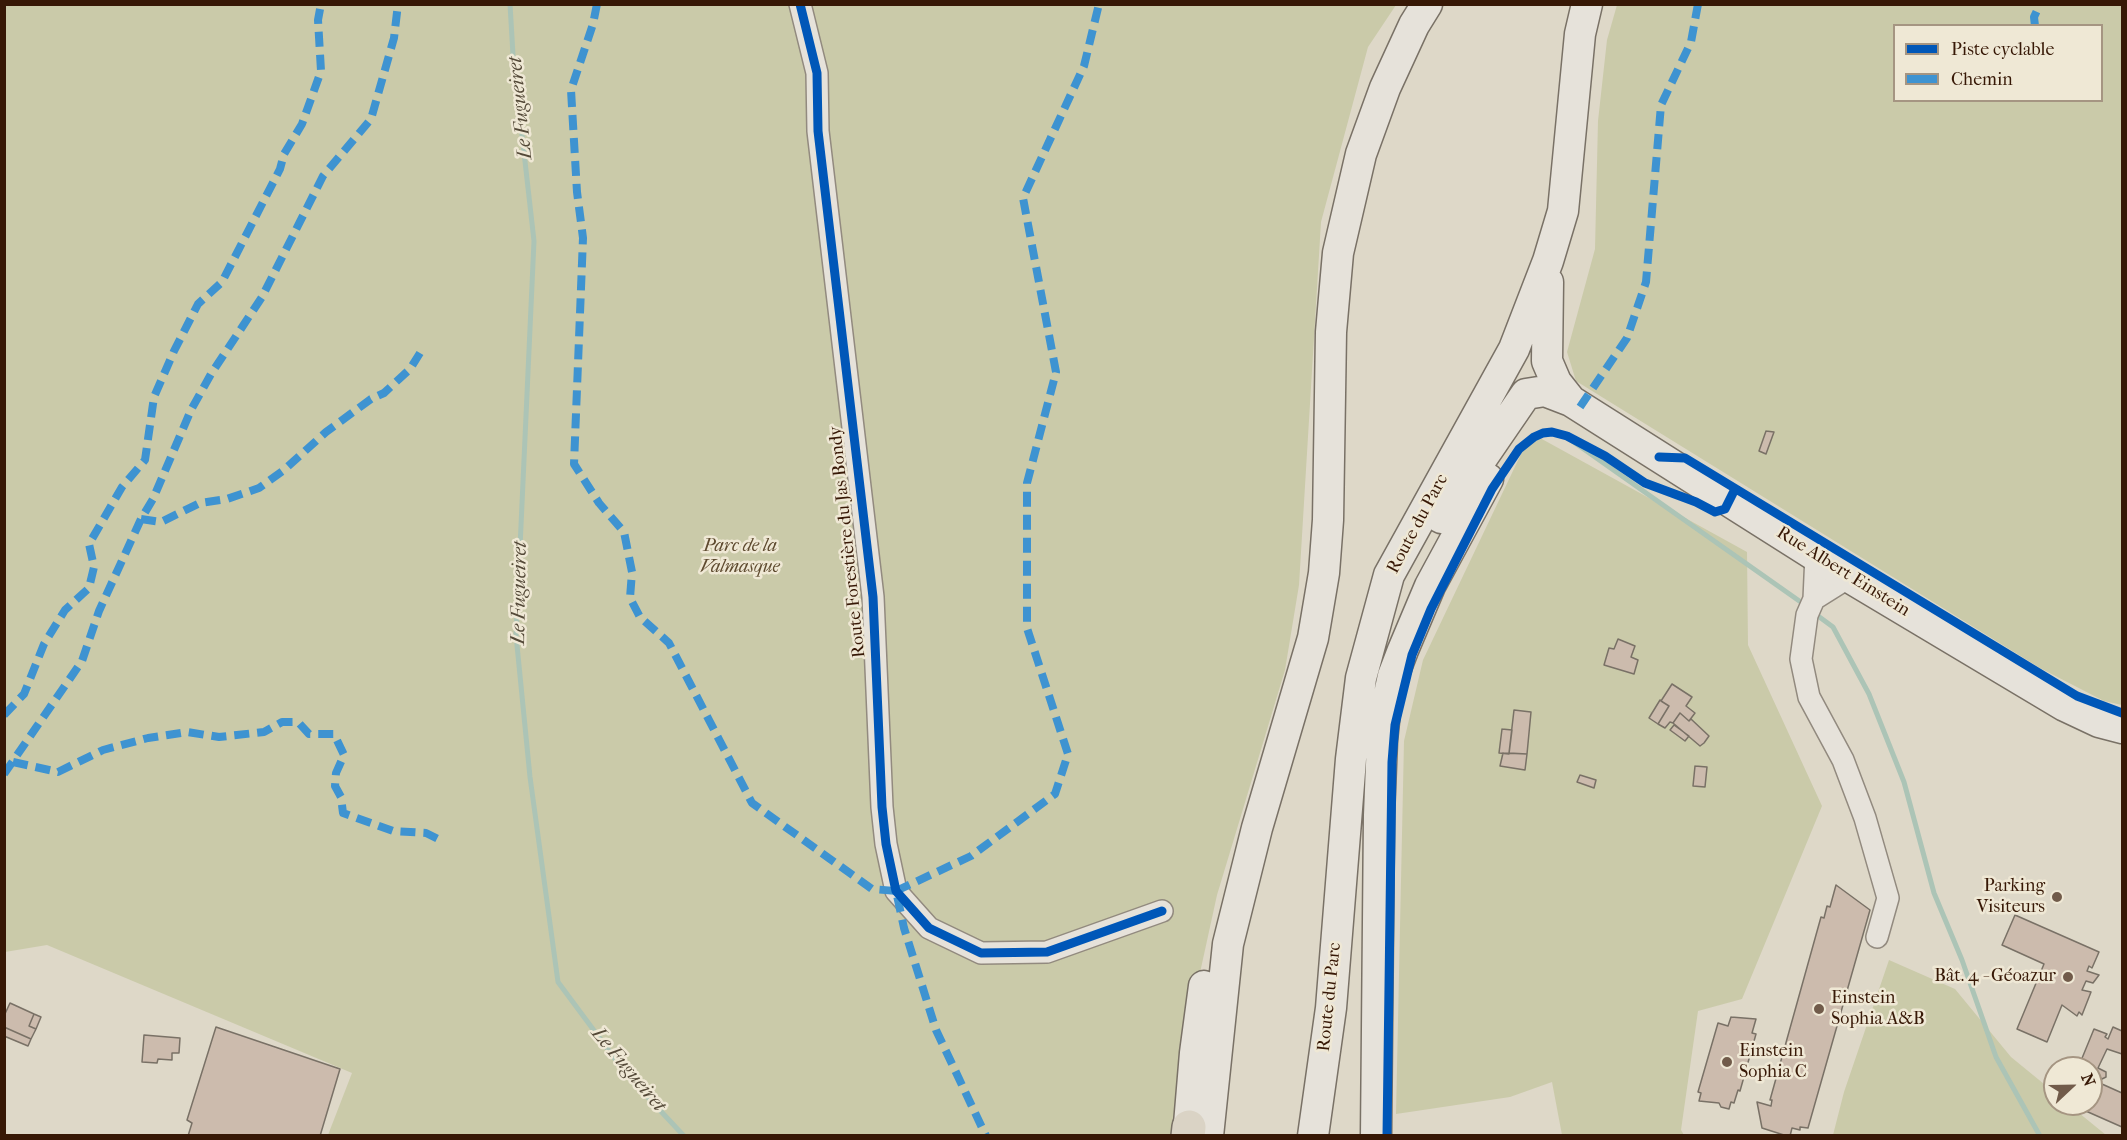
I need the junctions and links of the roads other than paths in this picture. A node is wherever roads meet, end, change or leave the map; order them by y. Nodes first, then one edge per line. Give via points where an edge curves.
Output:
1 (800, 4) edge
2 (1427, 4) edge
3 (1587, 4) edge
4 (1548, 261) junction
5 (1571, 401) junction
6 (1816, 555) junction
7 (1389, 575) junction
8 (1850, 577) junction
9 (1810, 607) junction
10 (2122, 728) edge
11 (1162, 911) dead end
12 (1877, 937) dead end
13 (1331, 1008) junction
14 (1194, 1133) edge
15 (1313, 1136) edge
16 (1333, 1136) edge
17 (1376, 1136) edge

1 - 11 street, Route Forestière du Jas Bondy via 817,73 819,131 873,597 882,807 896,891 929,928 981,953 1047,952
2 - 14 main road via 1384,88 1365,143 1338,253 1331,332 1324,573 1313,638 1269,789 1250,821 1225,891 1206,970 1195,1053
3 - 4 main road, Route du Parc via 1580,34 1563,211
4 - 5 main road via 1547,362
4 - 7 main road, Route du Parc via 1514,349
5 - 6 main road, Rue Albert Einstein
5 - 7 main road via 1545,391 1526,394 1429,534
5 - 17 main road via 1542,401 1526,410 1430,586 1393,676 1383,731 1380,794
6 - 8 main road, Rue Albert Einstein
6 - 9 street
7 - 13 main road, Route du Parc via 1361,678
8 - 9 street
8 - 10 main road, Rue Albert Einstein via 2065,706
9 - 12 street via 1801,659 1809,697 1843,760 1865,818 1888,898
13 - 15 main road, Route du Parc
13 - 16 main road

